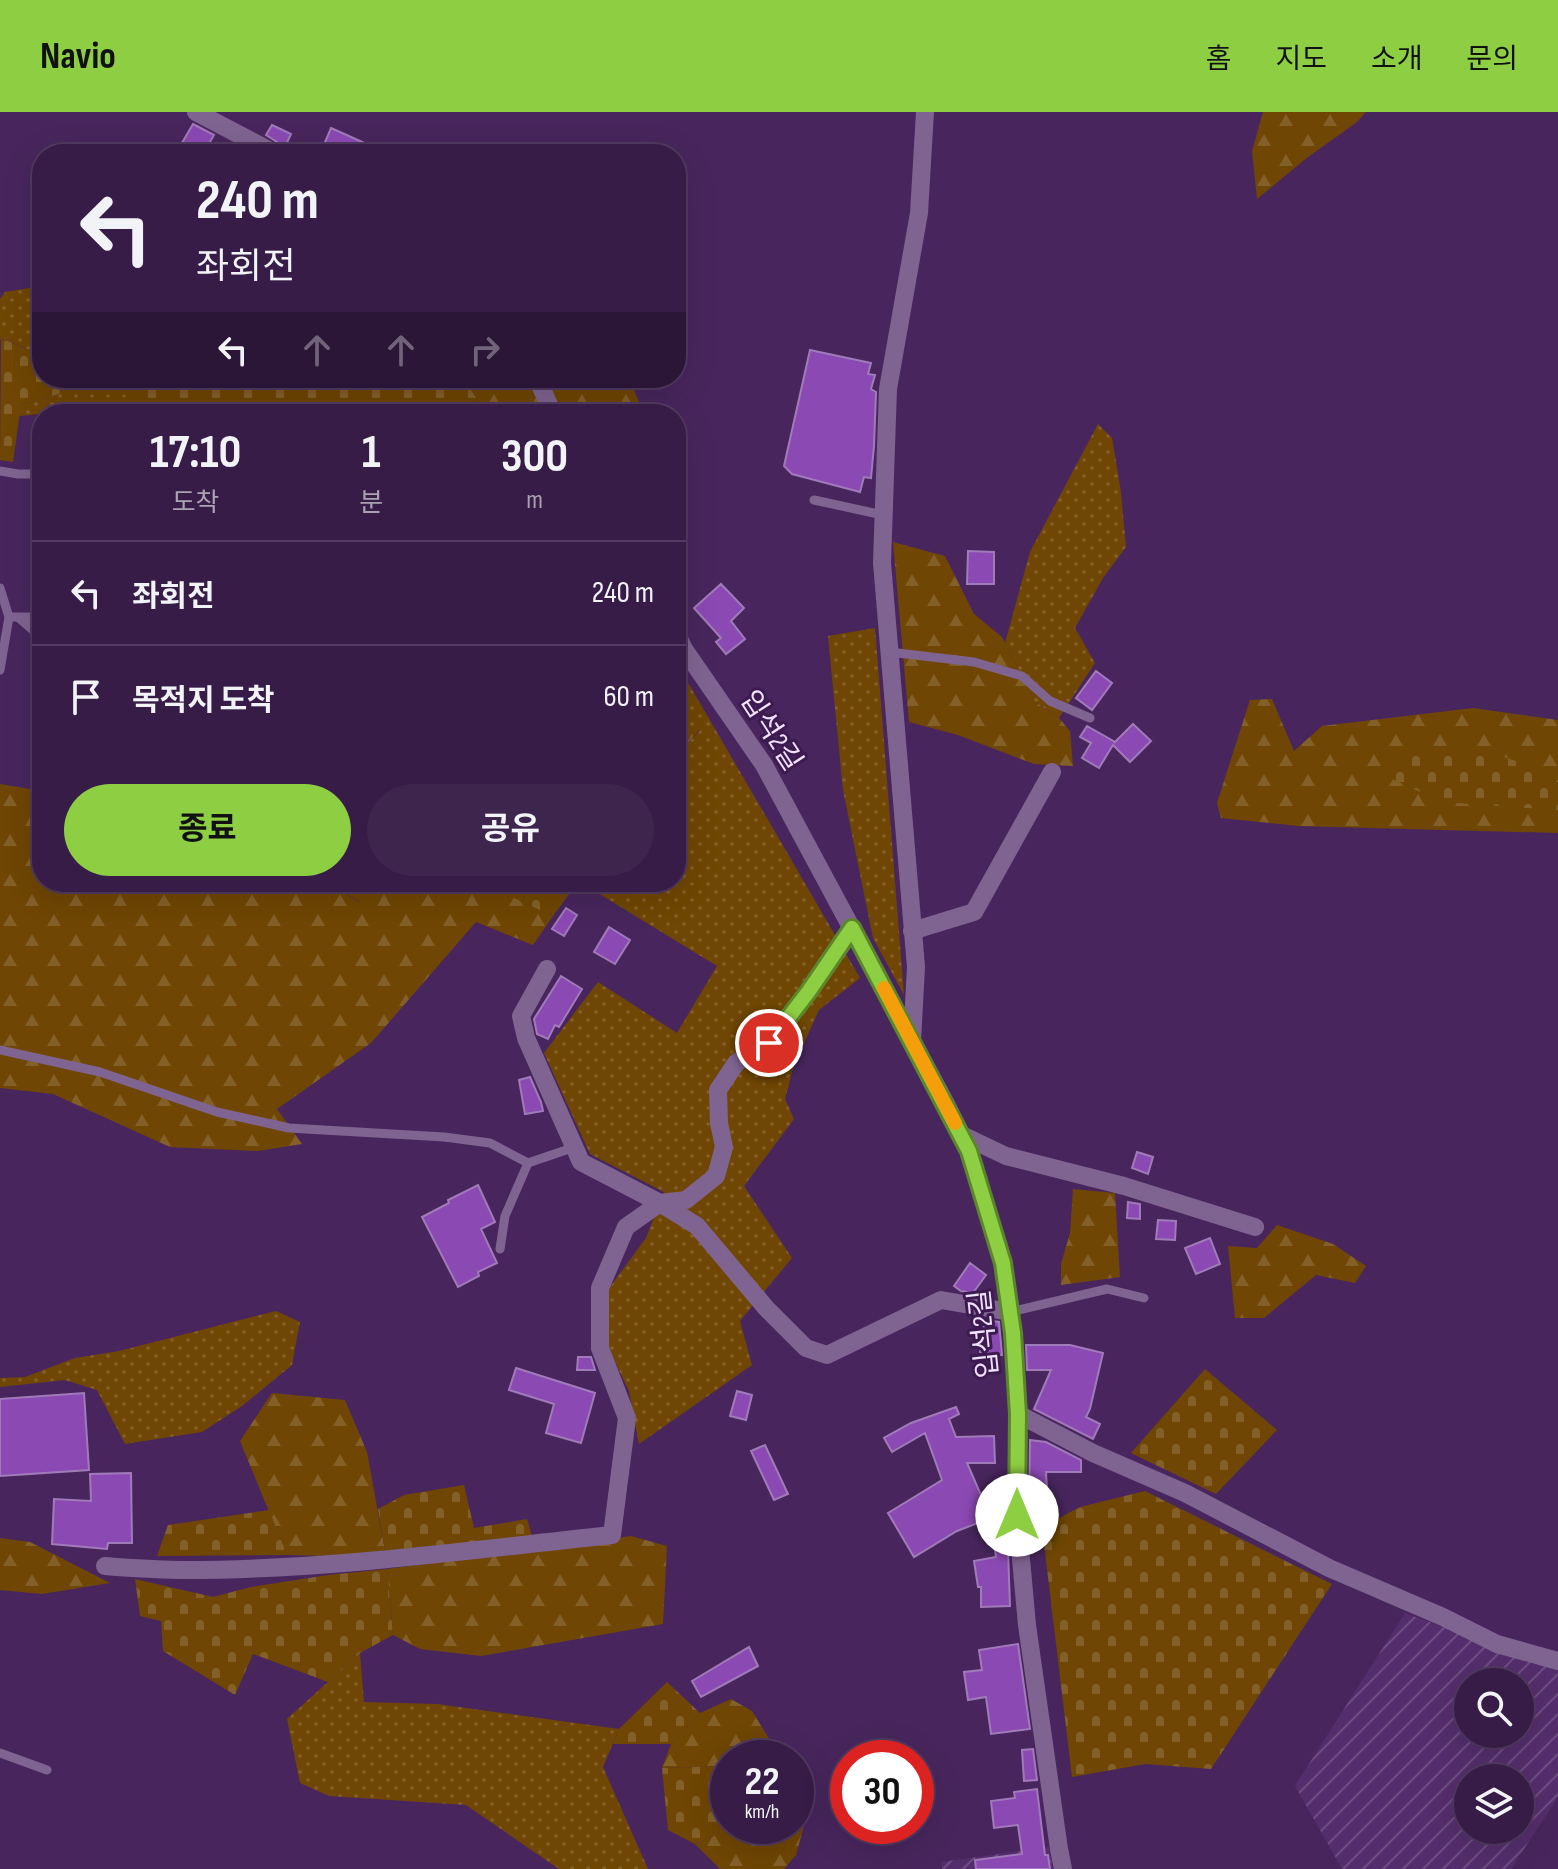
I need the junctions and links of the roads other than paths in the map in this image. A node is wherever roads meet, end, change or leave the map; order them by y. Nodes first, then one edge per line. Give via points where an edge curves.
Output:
1 (196, 112) edge
2 (925, 112) edge
3 (257, 144) edge
4 (0, 471) edge
5 (32, 474) edge
6 (814, 500) dead end
7 (883, 515) junction
8 (0, 588) edge
9 (13, 617) junction
10 (32, 617) edge
11 (32, 631) edge
12 (889, 652) junction
13 (686, 656) edge
14 (0, 670) edge
15 (1090, 718) dead end
16 (1052, 772) dead end
17 (852, 928) junction
18 (912, 931) junction
19 (547, 969) dead end
20 (912, 1041) junction
21 (0, 1050) edge
22 (962, 1135) junction
23 (575, 1147) junction
24 (528, 1163) junction
25 (660, 1203) junction
26 (1255, 1227) dead end
27 (500, 1249) dead end
28 (1144, 1298) dead end
29 (1010, 1312) junction
30 (1018, 1414) junction
31 (105, 1566) dead end
32 (1558, 1661) edge
33 (0, 1753) edge
34 (47, 1770) dead end
35 (1063, 1869) edge

1 - 3 street
2 - 7 street via 919,213 888,389
4 - 5 lane
6 - 7 lane
7 - 12 street
8 - 9 lane
9 - 10 lane
9 - 11 lane
9 - 14 lane
12 - 15 lane via 974,662 1022,676 1050,701
12 - 18 street
13 - 17 street, 입석2길 via 764,765
16 - 18 street via 974,912
17 - 20 street, 입석2길
17 - 25 street via 769,1043 736,1063 718,1090 724,1147 716,1176 686,1200
18 - 20 street
19 - 23 street via 521,1016
20 - 22 street, 입석2길
21 - 24 lane via 100,1072 217,1112 289,1128 490,1143
22 - 26 street via 1006,1156
22 - 29 street, 입석2길 via 1003,1263
23 - 24 lane
23 - 25 street via 581,1162
24 - 27 lane via 505,1216
25 - 29 street via 697,1226 806,1348 827,1355 941,1300
25 - 31 street via 626,1227 600,1288 600,1348 627,1418 612,1535 292,1566
28 - 29 lane via 1107,1289
29 - 30 street, 입석2길
30 - 32 street via 1329,1568 1497,1644
30 - 35 street, 입석2길 via 1017,1515 1027,1625
33 - 34 lane

